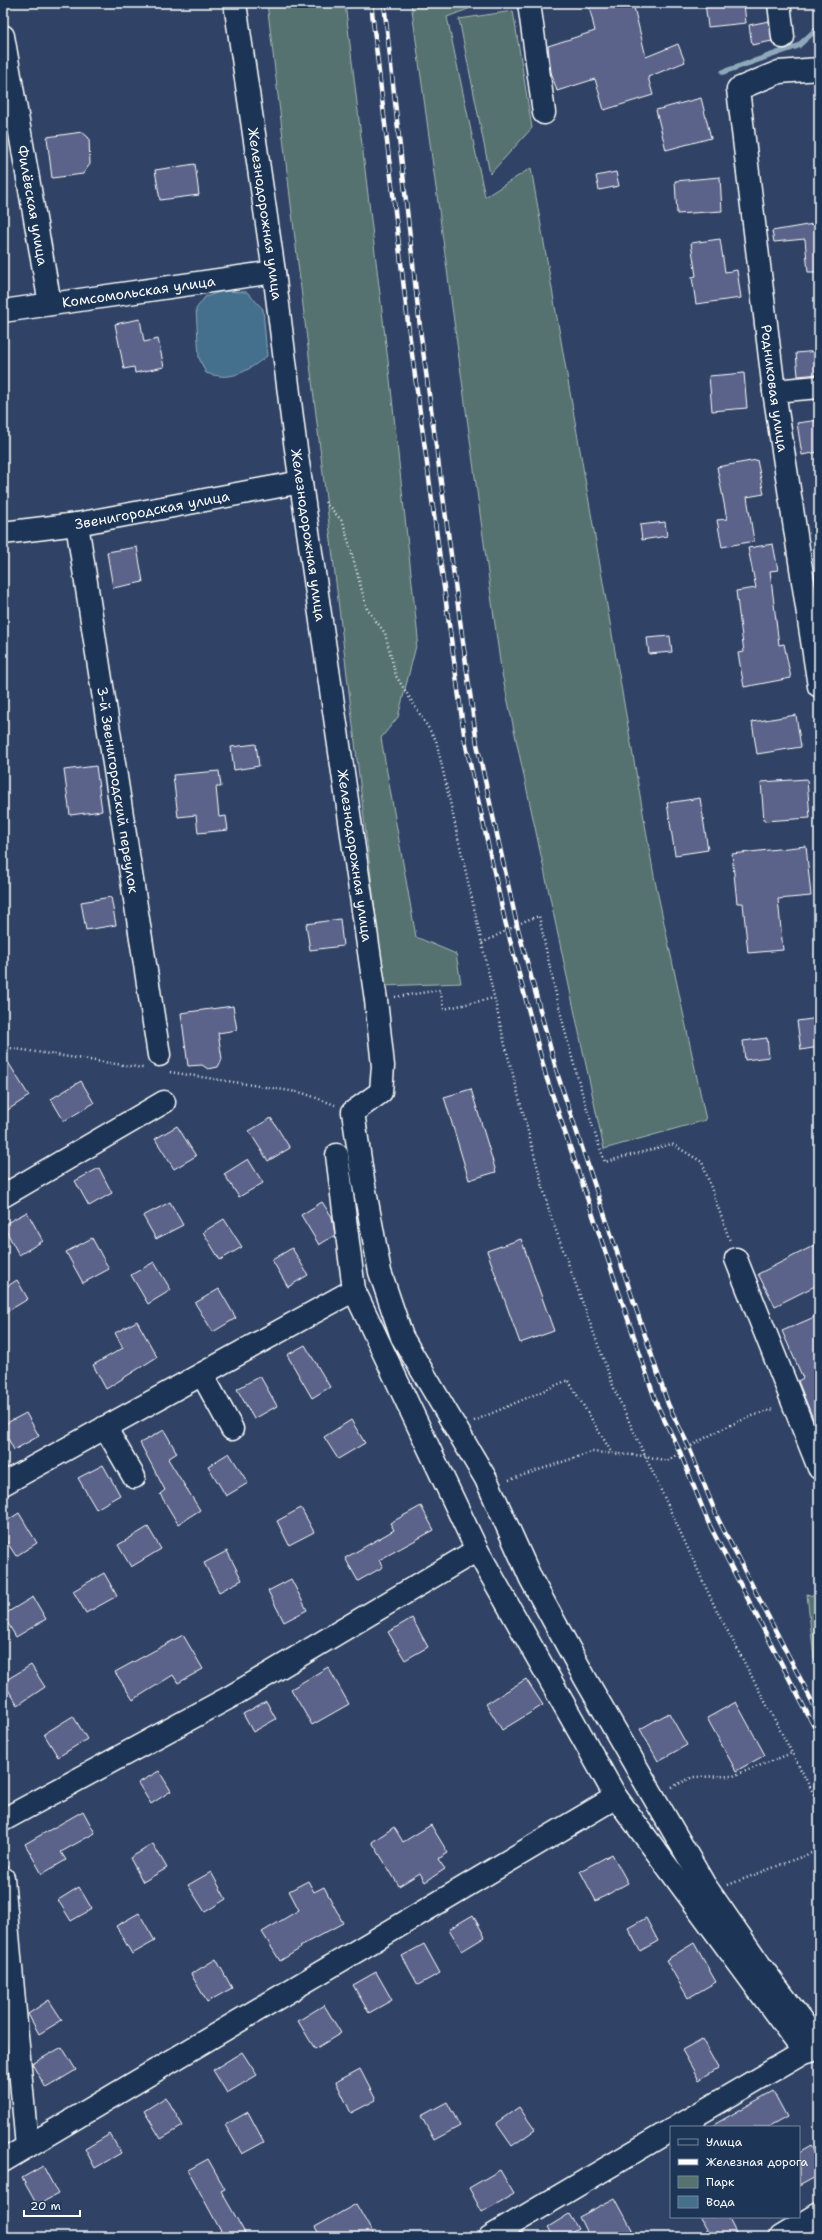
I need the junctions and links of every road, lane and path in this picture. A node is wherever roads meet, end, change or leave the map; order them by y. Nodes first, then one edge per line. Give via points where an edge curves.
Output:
1 (234, 3) edge
2 (529, 3) edge
3 (779, 3) edge
4 (3, 36) edge
5 (783, 37) dead end
6 (819, 69) edge
7 (544, 113) dead end
8 (274, 272) junction
9 (50, 304) junction
10 (3, 312) edge
11 (819, 387) edge
12 (774, 391) junction
13 (301, 482) junction
14 (324, 500) dead end
15 (77, 524) junction
16 (3, 533) edge
17 (819, 686) edge
18 (482, 943) junction
19 (494, 998) junction
20 (376, 1000) junction
21 (3, 1047) edge
22 (157, 1065) junction
23 (164, 1102) dead end
24 (353, 1112) junction
25 (337, 1155) dead end
26 (3, 1196) edge
27 (736, 1259) joint
28 (354, 1290) junction
29 (202, 1374) junction
30 (793, 1404) junction
31 (105, 1427) junction
32 (232, 1429) dead end
33 (456, 1429) junction
34 (612, 1453) junction
35 (646, 1456) junction
36 (819, 1468) edge
37 (134, 1477) dead end
38 (3, 1484) edge
39 (490, 1487) junction
40 (476, 1550) junction
41 (792, 1753) junction
42 (653, 1796) junction
43 (616, 1797) junction
44 (819, 1804) edge
45 (3, 1820) edge
46 (819, 1850) edge
47 (3, 1878) edge
48 (710, 1892) junction
49 (814, 2048) edge
50 (678, 2126) edge
51 (670, 2131) edge
52 (27, 2147) junction
53 (3, 2161) edge
54 (819, 2214) edge
55 (490, 2237) edge
56 (780, 2237) edge

1 - 8 street, Железнодорожная улица
2 - 7 street
3 - 5 street
4 - 9 street, Филёвская улица
6 - 12 street, Родниковая улица via 779,72 738,89
8 - 9 street, Комсомольская улица
8 - 13 street, Железнодорожная улица
9 - 10 street, Комсомольская улица
11 - 12 street
12 - 17 street, Родниковая улица
13 - 15 street, Звенигородская улица
13 - 20 street, Железнодорожная улица
14 - 18 path via 343,522 367,609 385,633 396,676 436,740
15 - 16 street, Звенигородская улица
15 - 22 street, 3-й Звенигородский переулок
18 - 19 path
18 - 27 path via 539,916 554,990 593,1129 605,1162 672,1144 702,1162
19 - 20 path via 444,1008 440,990
19 - 35 path via 550,1214 615,1391
20 - 24 street, Железнодорожная улица via 383,1066 381,1092
21 - 22 path
22 - 24 path via 303,1093
23 - 26 street
24 - 33 street via 362,1180 380,1272 402,1337
25 - 28 street
27 - 30 street
28 - 29 street
28 - 40 street
29 - 31 street
29 - 32 street
30 - 35 path via 756,1414 707,1436 667,1461
30 - 36 street
31 - 37 street
31 - 38 street
33 - 34 path via 568,1380
33 - 39 street
34 - 35 path
34 - 39 path via 592,1452
35 - 41 path via 714,1605
39 - 42 street via 531,1579
40 - 43 street
40 - 45 street via 230,1697
41 - 42 path via 733,1776 693,1777
41 - 44 path
42 - 48 street
43 - 49 street
43 - 52 street
46 - 48 path
47 - 52 street
48 - 49 street
49 - 50 street
51 - 55 street
52 - 53 street
54 - 56 street

